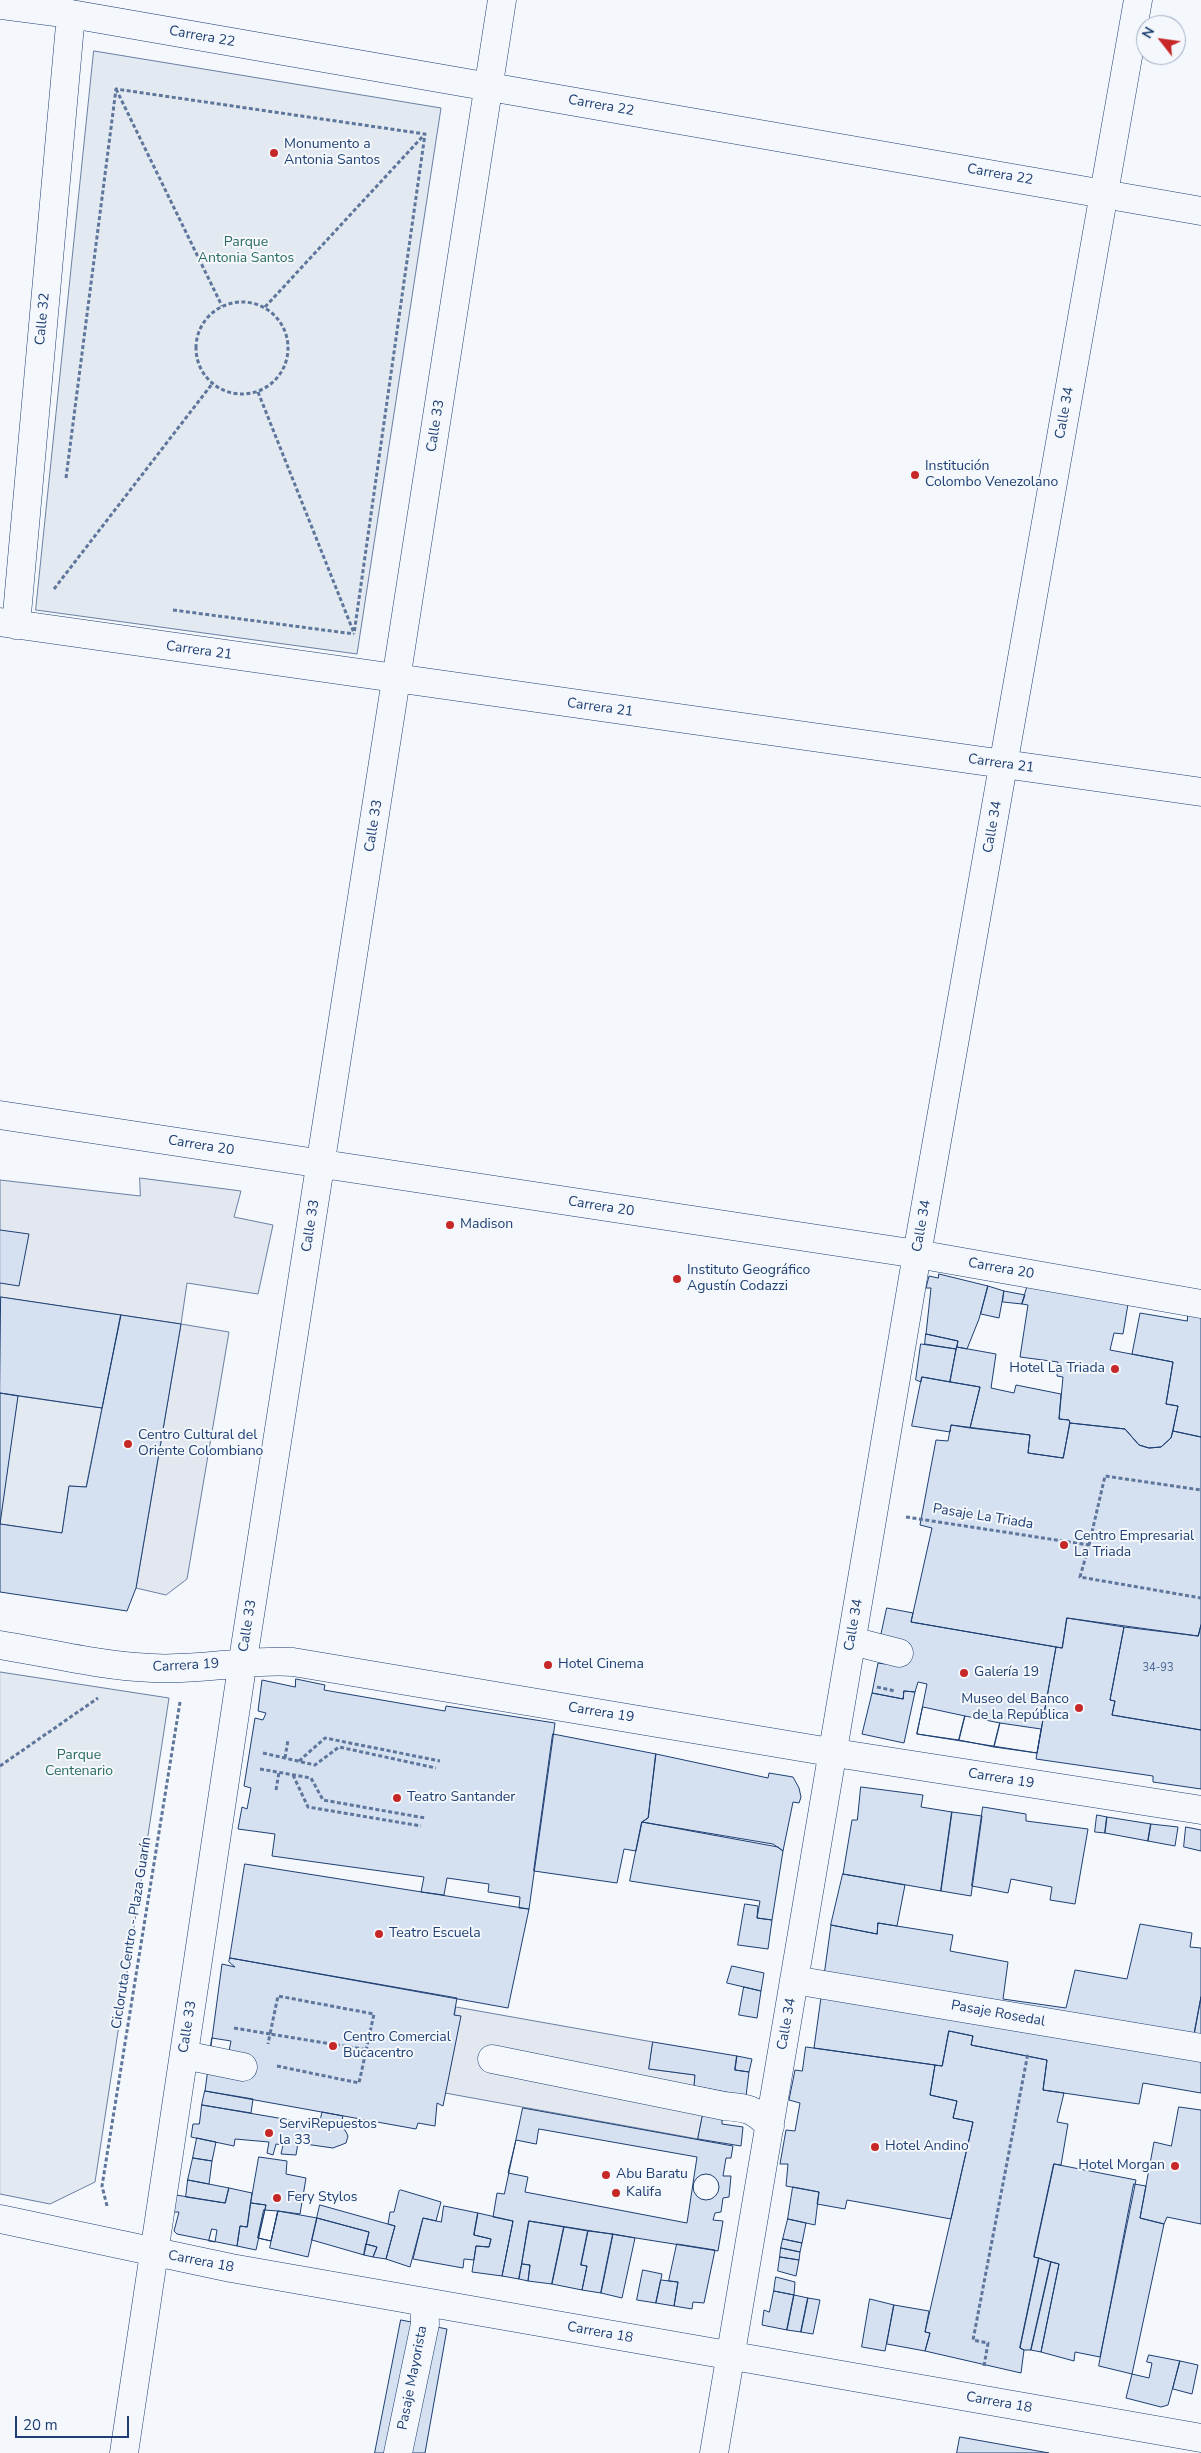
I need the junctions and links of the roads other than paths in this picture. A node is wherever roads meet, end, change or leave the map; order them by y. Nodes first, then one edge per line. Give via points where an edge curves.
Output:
1 (502, 0) edge
2 (1138, 0) edge
3 (0, 5) edge
4 (71, 14) junction
5 (488, 87) junction
6 (1103, 193) junction
7 (1201, 211) edge
8 (8, 624) edge
9 (397, 680) junction
10 (1004, 765) junction
11 (1201, 792) edge
12 (0, 1116) edge
13 (321, 1164) junction
14 (917, 1254) junction
15 (1201, 1304) edge
16 (852, 1641) junction
17 (0, 1645) edge
18 (899, 1654) dead end
19 (243, 1662) junction
20 (833, 1752) junction
21 (1201, 1810) edge
22 (794, 1980) junction
23 (1201, 2048) edge
24 (184, 2055) junction
25 (492, 2059) dead end
26 (243, 2067) dead end
27 (770, 2126) junction
28 (0, 2219) edge
29 (155, 2252) junction
30 (424, 2302) junction
31 (730, 2356) junction
32 (1201, 2438) edge
33 (124, 2453) edge
34 (398, 2453) edge
35 (714, 2453) edge

1 - 5 street, Calle 33
2 - 6 street, Calle 34
3 - 4 street, Carrera 22
4 - 5 street, Carrera 22
4 - 8 street, Calle 32
5 - 6 street, Carrera 22
5 - 9 street, Calle 33
6 - 7 street, Carrera 22
6 - 10 street, Calle 34
8 - 9 street, Carrera 21
9 - 10 street, Carrera 21
9 - 13 street, Calle 33
10 - 11 street, Carrera 21
10 - 14 street, Calle 34
12 - 13 street, Carrera 20
13 - 14 street, Carrera 20
13 - 19 street, Calle 33
14 - 15 street, Carrera 20
14 - 16 street, Calle 34
16 - 18 street
16 - 20 street, Calle 34
17 - 19 street, Carrera 19 via 131,1666 178,1668
19 - 20 street, Carrera 19 via 293,1662
19 - 24 street, Calle 33
20 - 21 street, Carrera 19
20 - 22 street, Calle 34
22 - 23 street, Pasaje Rosedal
22 - 27 street, Calle 34
24 - 26 street
24 - 29 street, Calle 33
25 - 27 street via 757,2112
27 - 31 street, Calle 34
28 - 29 street, Carrera 18
29 - 30 street, Carrera 18
29 - 33 street, Calle 33
30 - 31 street, Carrera 18
30 - 34 street, Pasaje Mayorista via 425,2324
31 - 32 street, Carrera 18
31 - 35 street, Calle 34

